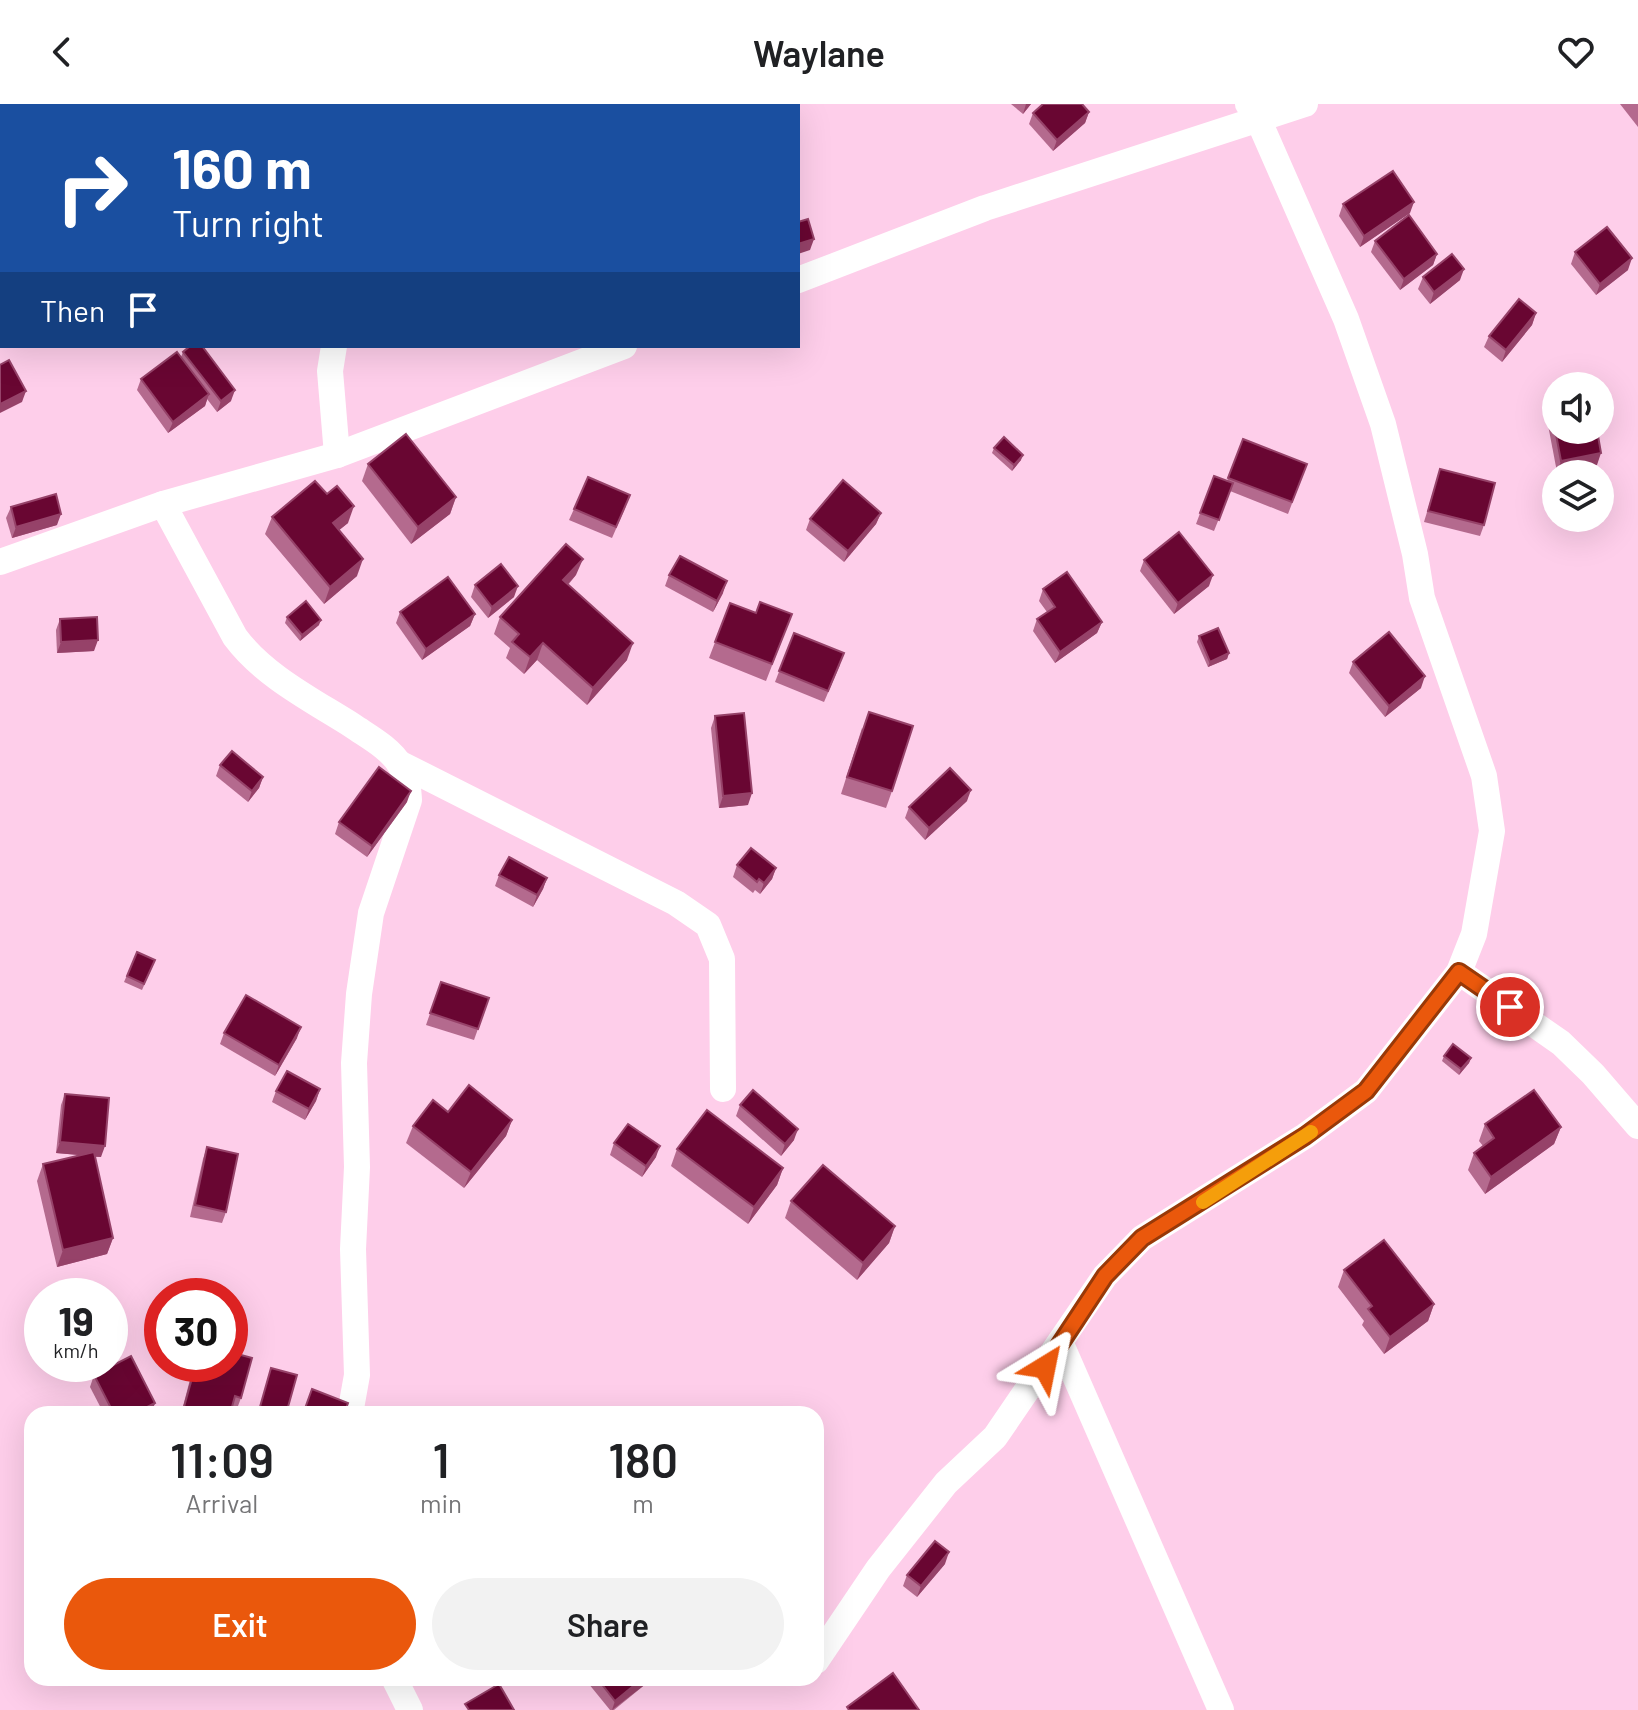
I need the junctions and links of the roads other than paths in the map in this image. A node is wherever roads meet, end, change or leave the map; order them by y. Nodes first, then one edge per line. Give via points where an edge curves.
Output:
1 (1305, 104) edge
2 (1254, 112) edge
3 (800, 279) edge
4 (334, 348) edge
5 (619, 348) edge
6 (337, 455) junction
7 (163, 504) junction
8 (0, 562) edge
9 (399, 763) junction
10 (1459, 972) junction
11 (723, 1089) dead end
12 (1638, 1126) edge
13 (1061, 1344) junction
14 (351, 1406) edge
15 (824, 1649) edge
16 (398, 1686) edge
17 (410, 1710) edge
18 (1221, 1710) edge

1 - 2 street
2 - 3 street
2 - 10 street via 1346,319 1383,424 1422,598 1484,776 1492,831 1474,934
4 - 6 street via 330,384
5 - 6 street
6 - 7 street
7 - 8 street
7 - 9 street via 248,654 381,744
9 - 11 street via 676,903 708,925 722,959
9 - 14 street via 409,800 371,913 359,994 353,1249 357,1375
10 - 12 street via 1561,1043
10 - 13 street via 1366,1091 1294,1144 1142,1238 1105,1276
13 - 15 street via 995,1437 946,1483 878,1569
13 - 18 street
16 - 17 street

